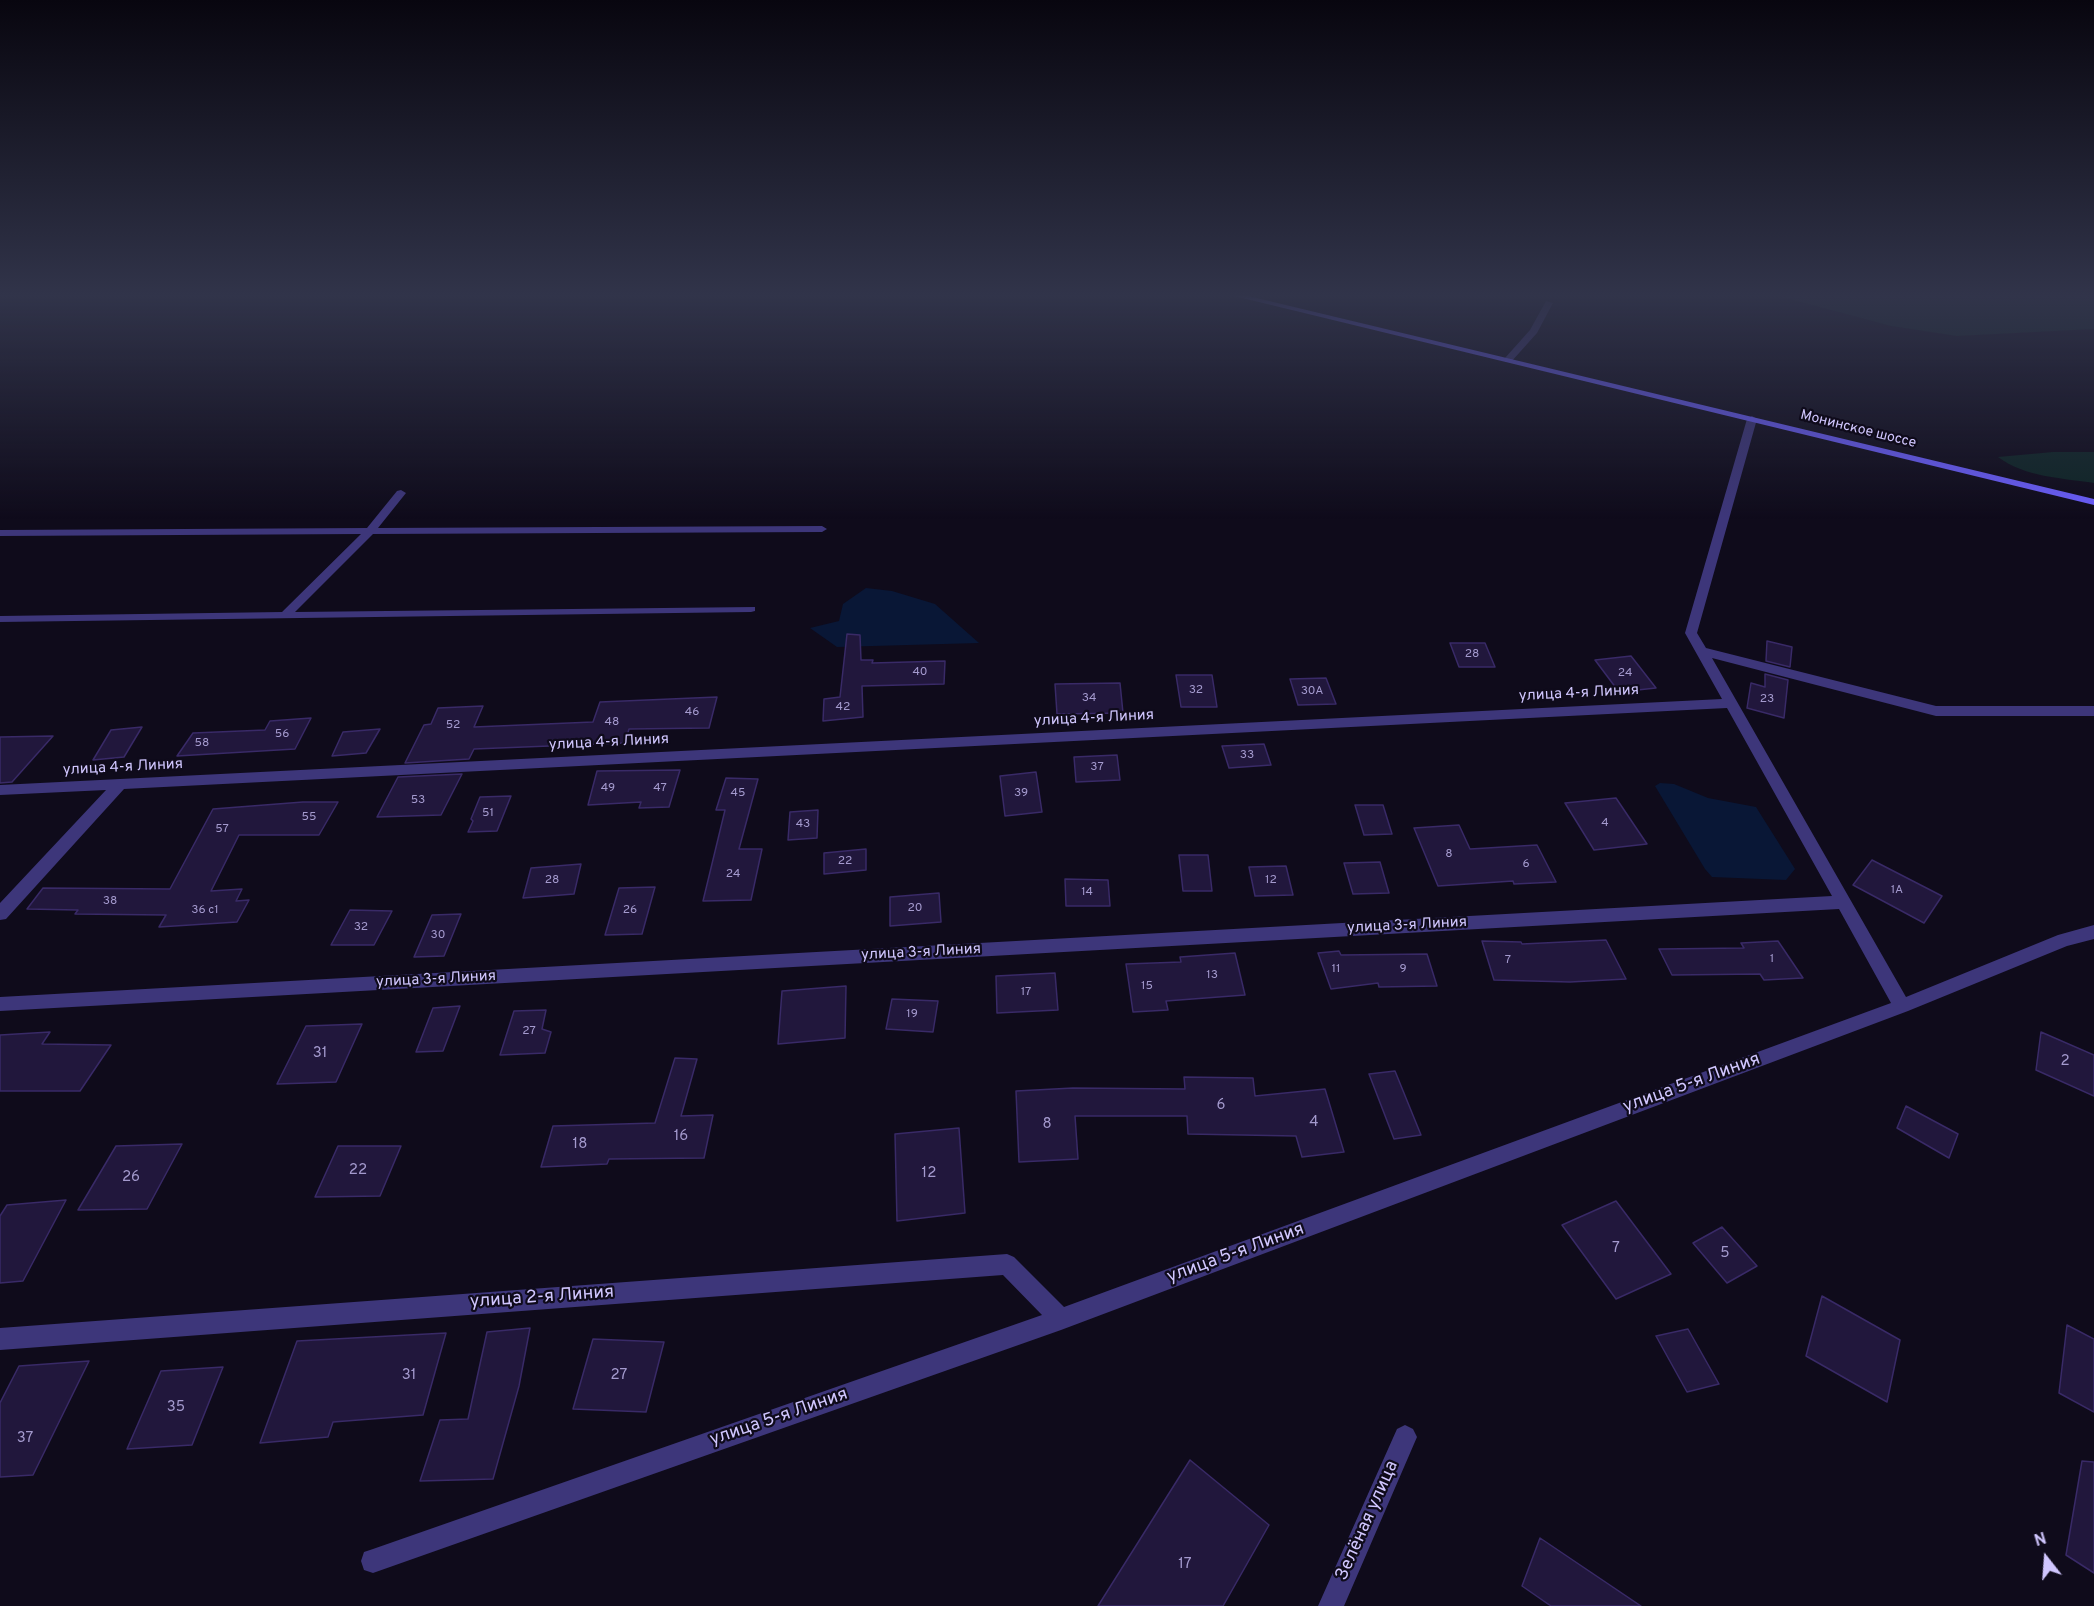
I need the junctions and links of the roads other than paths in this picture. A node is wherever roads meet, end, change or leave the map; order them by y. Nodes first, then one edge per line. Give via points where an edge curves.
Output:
1 (1546, 369) edge
2 (1752, 418) junction
3 (401, 493) dead end
4 (2094, 502) edge
5 (822, 529) dead end
6 (370, 531) junction
7 (0, 533) edge
8 (751, 609) dead end
9 (285, 615) junction
10 (0, 619) edge
11 (1701, 651) junction
12 (1731, 703) junction
13 (2094, 711) edge
14 (119, 785) junction
15 (0, 790) edge
16 (1843, 902) junction
17 (0, 914) edge
18 (2094, 932) edge
19 (0, 1004) edge
20 (1902, 1006) junction
21 (1061, 1319) junction
22 (0, 1339) edge
23 (1405, 1437) dead end
24 (373, 1561) dead end
25 (1331, 1606) edge

1 - 2 main road, Монинское шоссе
2 - 4 main road, Монинское шоссе
2 - 11 street via 1692,633
3 - 6 lane
5 - 6 lane
6 - 7 lane
6 - 9 lane
8 - 9 lane
9 - 10 lane
11 - 12 street
11 - 13 street via 1936,711
12 - 14 street, улица 4-я Линия
12 - 16 street
14 - 15 street, улица 4-я Линия
14 - 17 street
16 - 19 street, улица 3-я Линия
16 - 20 street
18 - 20 street, улица 5-я Линия via 2064,940
20 - 21 street, улица 5-я Линия
21 - 22 street, улица 2-я Линия via 1006,1264
21 - 24 street, улица 5-я Линия
23 - 25 street, Зелёная улица

